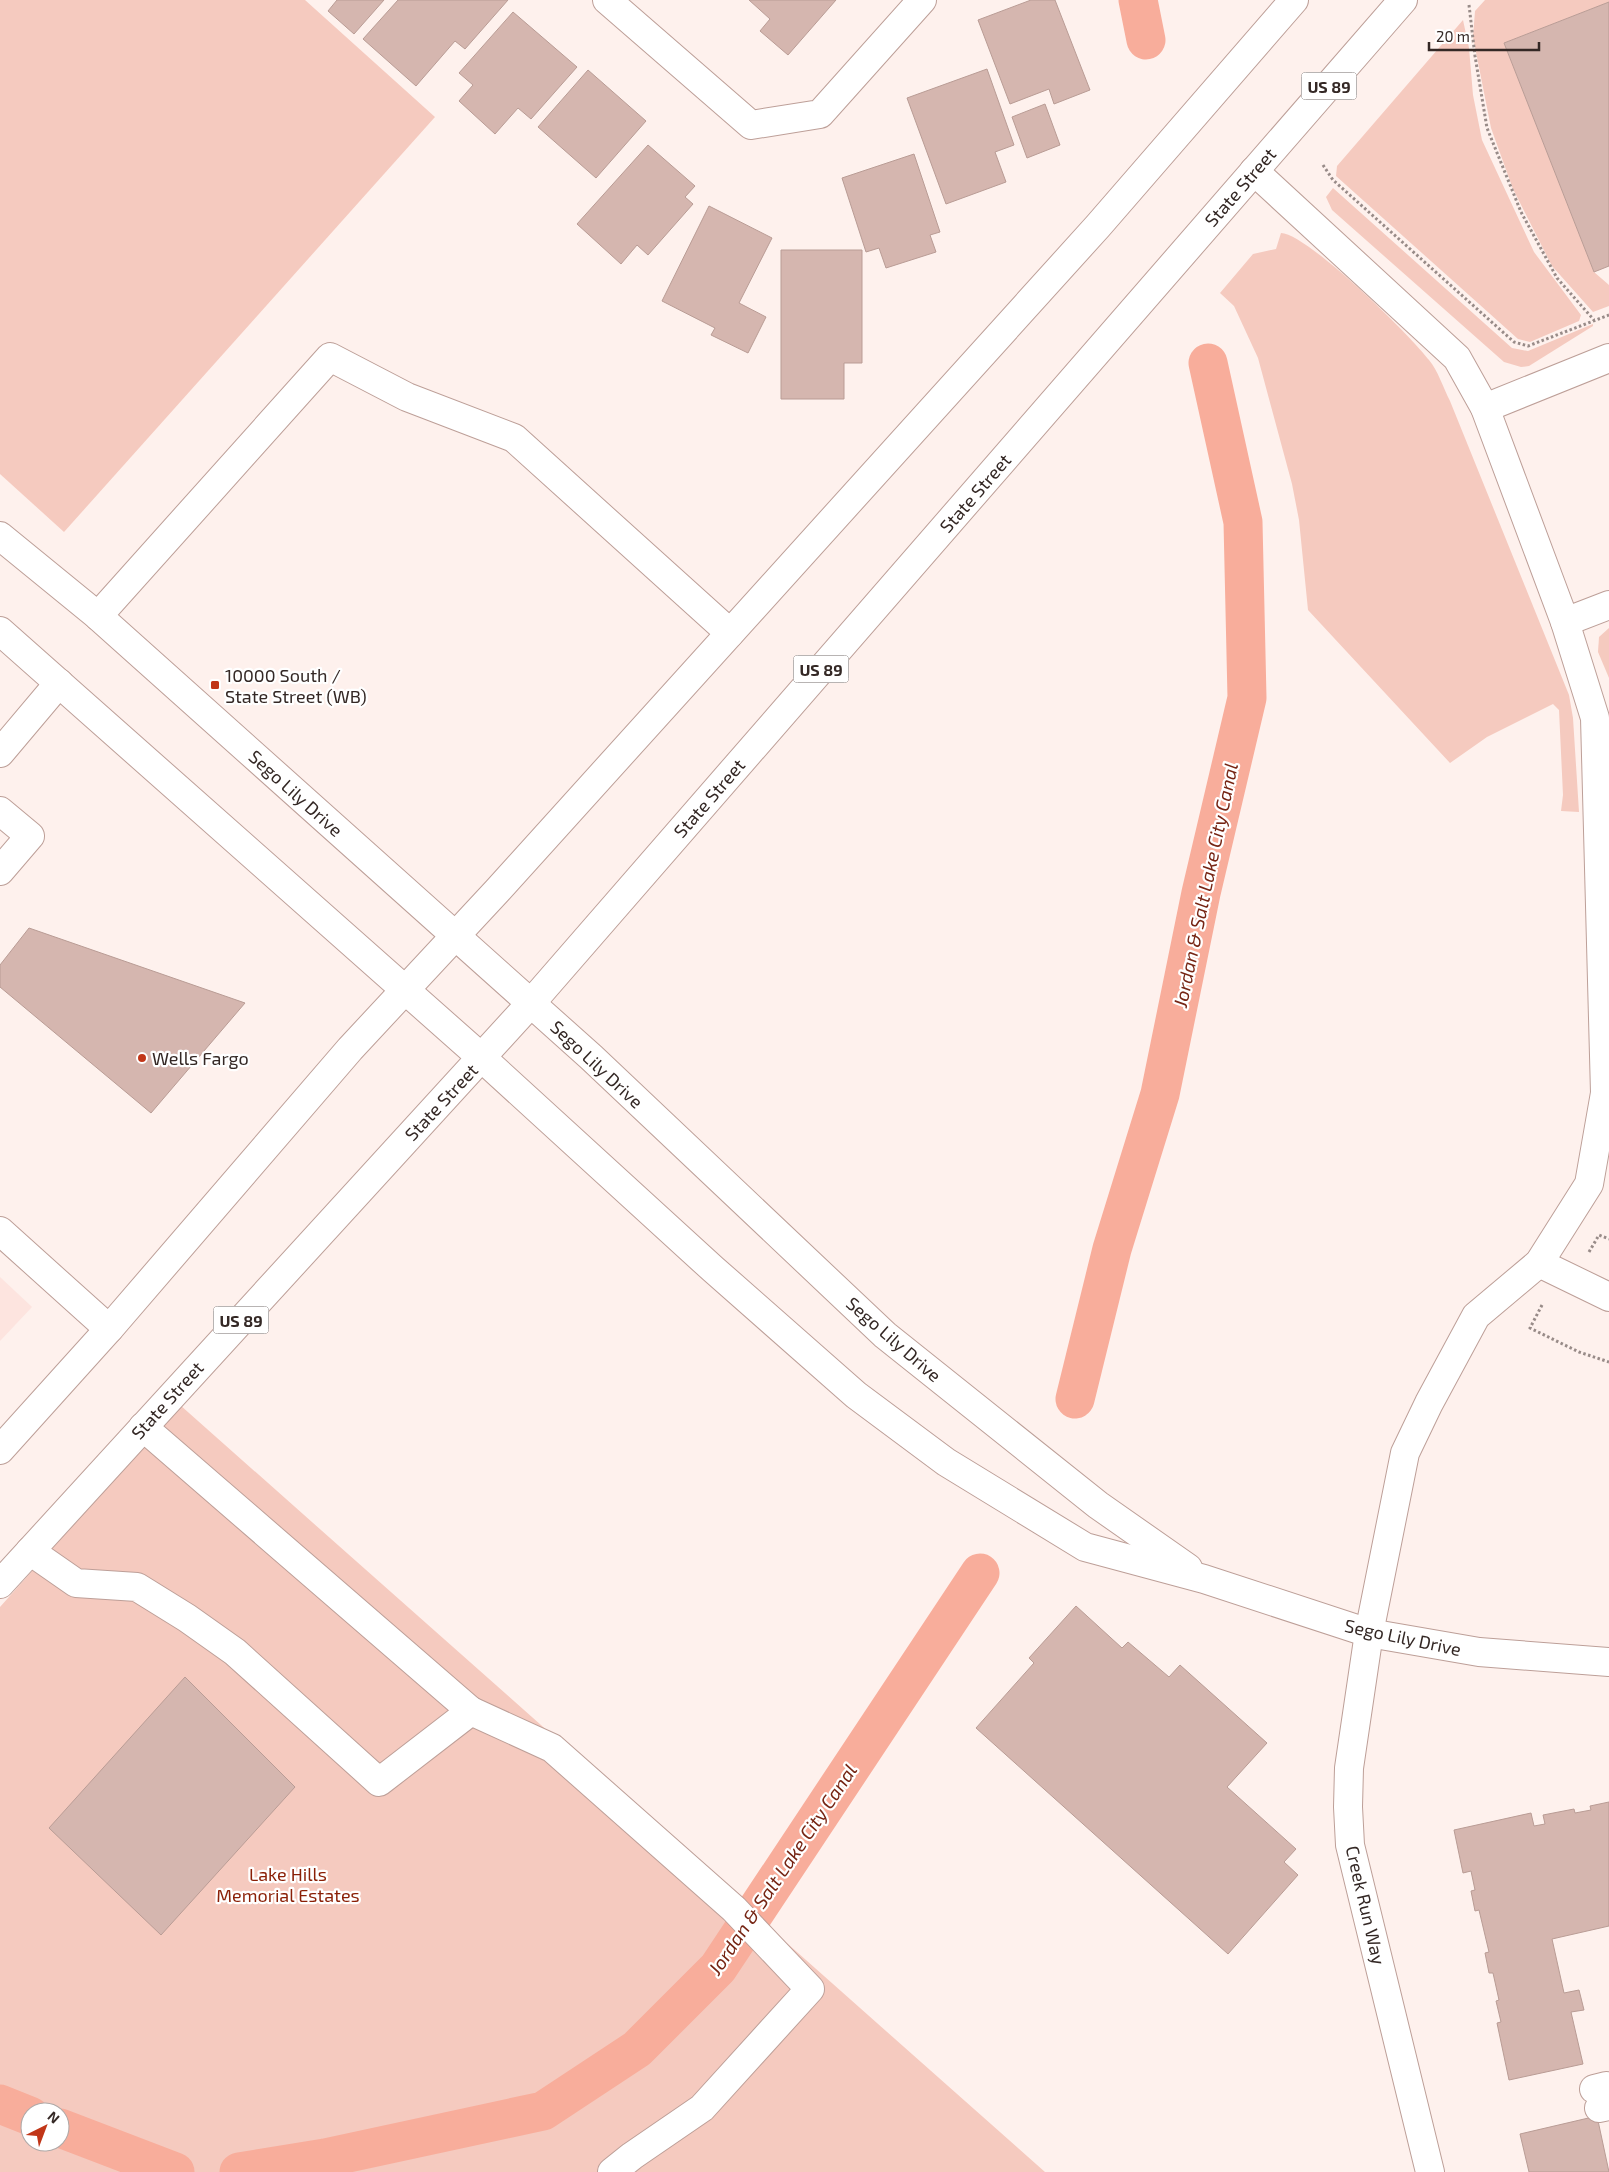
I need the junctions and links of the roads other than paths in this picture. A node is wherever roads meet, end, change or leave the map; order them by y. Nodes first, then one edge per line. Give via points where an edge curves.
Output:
1 (607, 0) edge
2 (922, 0) edge
3 (1294, 0) edge
4 (1404, 0) edge
5 (1254, 171) junction
6 (1609, 358) edge
7 (1485, 408) junction
8 (0, 536) edge
9 (1609, 605) edge
10 (98, 616) junction
11 (1565, 622) junction
12 (0, 631) edge
13 (730, 633) junction
14 (59, 684) junction
15 (0, 753) edge
16 (0, 811) edge
17 (1604, 854) edge
18 (0, 871) edge
19 (456, 935) junction
20 (406, 989) junction
21 (531, 1003) junction
22 (482, 1058) junction
23 (1601, 1164) edge
24 (0, 1232) edge
25 (1539, 1263) junction
26 (1609, 1297) edge
27 (109, 1329) junction
28 (143, 1427) junction
29 (0, 1450) edge
30 (30, 1551) junction
31 (1204, 1579) junction
32 (0, 1584) edge
33 (1368, 1633) junction
34 (1609, 1662) edge
35 (471, 1711) junction
36 (612, 2172) edge
37 (1430, 2172) edge

1 - 2 main road via 751,125 820,114
3 - 13 main road via 1098,226
4 - 5 main road, State Street / US 89
5 - 7 main road, Creek Run Way via 1458,358
5 - 21 main road, State Street / US 89
6 - 7 main road
7 - 11 main road, Creek Run Way
8 - 10 main road, Sego Lily Drive
9 - 11 main road
10 - 13 main road via 330,357 407,397 514,438
10 - 19 main road, Sego Lily Drive
11 - 17 main road, Creek Run Way via 1595,718
12 - 14 main road, Sego Lily Drive
13 - 19 main road
14 - 15 main road
14 - 20 main road, Sego Lily Drive
16 - 18 main road via 30,836
17 - 23 main road, Creek Run Way via 1605,1093
19 - 20 main road
19 - 21 main road, Sego Lily Drive
20 - 22 main road, Sego Lily Drive
20 - 27 main road via 350,1049
21 - 22 main road, State Street / US 89
21 - 31 main road, Sego Lily Drive via 885,1335 1098,1505
22 - 28 main road, State Street / US 89
22 - 31 main road, Sego Lily Drive via 712,1269 856,1395 946,1462 1085,1547
23 - 25 main road, Creek Run Way
24 - 27 main road
25 - 26 main road
25 - 33 main road, Creek Run Way via 1476,1316 1405,1453
27 - 29 main road
28 - 30 main road, State Street / US 89
28 - 35 main road
30 - 32 main road, State Street / US 89
30 - 35 main road via 76,1583 137,1587 187,1618 235,1652 379,1782
31 - 33 main road, Sego Lily Drive
33 - 34 main road, Sego Lily Drive via 1479,1652
33 - 37 main road, Creek Run Way via 1349,1768 1350,1845
35 - 36 main road via 552,1748 734,1910 810,1989 702,2108

